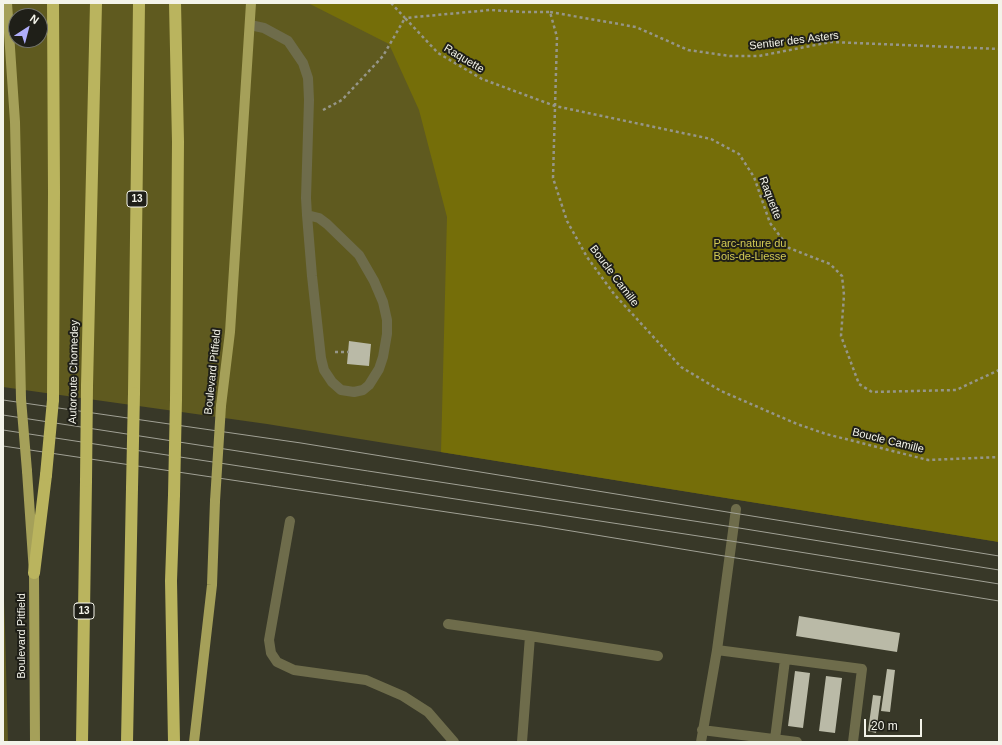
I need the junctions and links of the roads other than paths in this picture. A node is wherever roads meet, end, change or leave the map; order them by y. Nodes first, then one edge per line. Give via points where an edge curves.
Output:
1 (175, 3) edge
2 (251, 3) edge
3 (139, 4) edge
4 (7, 6) edge
5 (96, 7) edge
6 (53, 8) edge
7 (250, 25) junction
8 (307, 215) junction
9 (736, 509) dead end
10 (290, 521) dead end
11 (34, 573) junction
12 (448, 624) dead end
13 (530, 636) junction
14 (717, 650) junction
15 (658, 656) dead end
16 (785, 660) junction
17 (702, 730) junction
18 (775, 739) junction
19 (35, 742) edge
20 (82, 742) edge
21 (127, 742) edge
22 (174, 742) edge
23 (194, 742) edge
24 (454, 742) edge
25 (522, 742) edge
26 (701, 742) edge
27 (797, 742) edge
28 (853, 742) edge

1 - 22 highway, bridge via 178,142 172,581
2 - 7 main road, Boulevard Pitfield
3 - 21 highway, 13, bridge
4 - 11 main road, Boulevard Pitfield, bridge via 17,161 21,376
5 - 20 highway, Autoroute Chomedey / 13, bridge
6 - 11 highway, bridge via 53,380 46,475
7 - 8 lane via 264,28 288,42 303,63 308,78
7 - 23 main road, Boulevard Pitfield, bridge via 230,332 221,406 212,585
8 - 8 lane via 324,370 341,390 363,390 369,385 381,363 387,334 384,302 359,255 327,224 319,218
9 - 14 lane
10 - 24 lane via 269,640 271,653 277,662 294,670 366,680 404,696 428,712
11 - 19 main road, Boulevard Pitfield
12 - 13 lane
13 - 15 lane
13 - 25 lane
14 - 16 lane
14 - 17 lane
16 - 18 lane
16 - 28 lane via 862,669
17 - 18 lane
17 - 26 lane
18 - 27 lane

